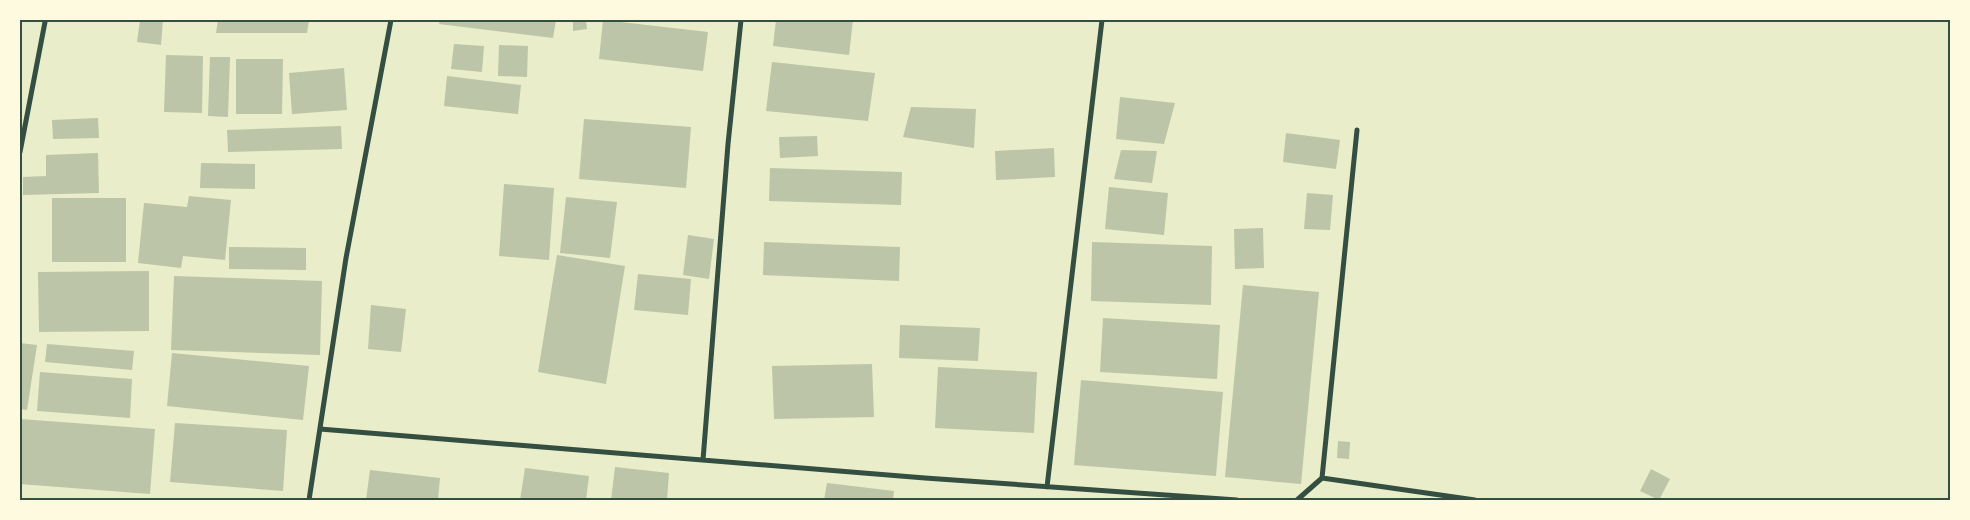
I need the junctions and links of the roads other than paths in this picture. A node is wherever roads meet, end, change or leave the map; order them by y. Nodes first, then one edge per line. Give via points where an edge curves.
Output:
1 (392, 20) edge
2 (741, 20) edge
3 (1102, 20) edge
4 (45, 22) dead end
5 (1357, 130) dead end
6 (20, 152) edge
7 (320, 429) junction
8 (703, 460) junction
9 (1322, 478) junction
10 (1047, 486) junction
11 (309, 500) edge
12 (1237, 500) edge
13 (1297, 500) edge
14 (1475, 500) edge

1 - 7 street via 346,258
2 - 8 street
3 - 10 street
4 - 6 street
5 - 9 street
7 - 8 street
7 - 11 street
8 - 10 street
9 - 13 street
9 - 14 street
10 - 12 street

